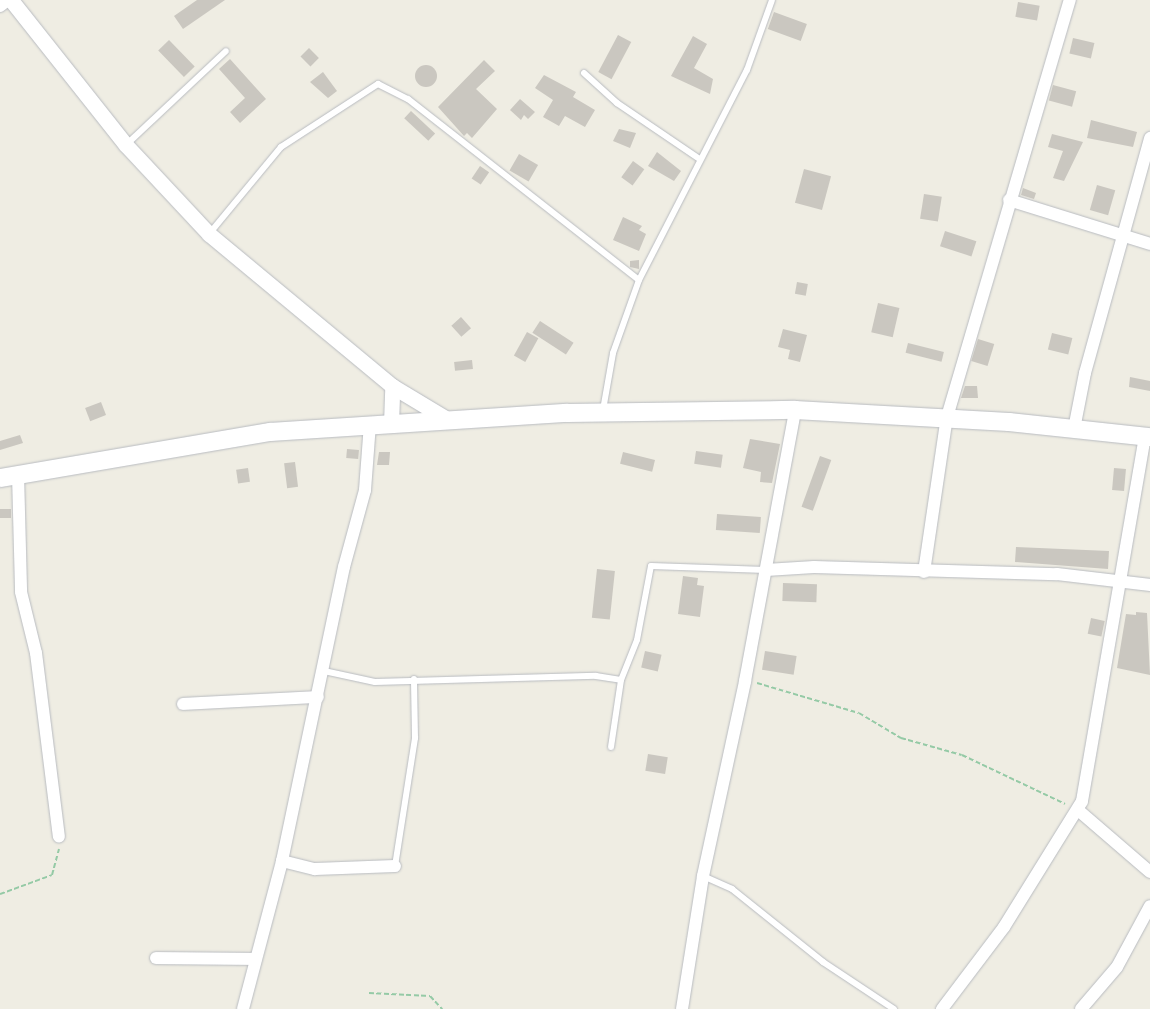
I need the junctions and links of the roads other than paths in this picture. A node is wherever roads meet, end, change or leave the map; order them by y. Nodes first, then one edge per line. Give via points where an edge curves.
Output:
1 (10, 0) edge
2 (772, 0) edge
3 (1070, 0) edge
4 (0, 6) edge
5 (226, 51) dead end
6 (584, 73) dead end
7 (1150, 138) edge
8 (126, 145) junction
9 (698, 158) junction
10 (1009, 200) junction
11 (209, 234) junction
12 (1122, 234) junction
13 (1150, 244) edge
14 (639, 280) junction
15 (392, 386) junction
16 (795, 410) junction
17 (603, 412) junction
18 (947, 417) junction
19 (447, 419) junction
20 (370, 424) junction
21 (391, 424) junction
22 (1074, 429) junction
23 (1147, 437) edge
24 (18, 474) junction
25 (0, 478) edge
26 (766, 570) junction
27 (924, 572) junction
28 (1119, 580) junction
29 (1150, 585) edge
30 (324, 672) junction
31 (414, 678) junction
32 (621, 680) junction
33 (318, 697) junction
34 (183, 704) dead end
35 (611, 747) dead end
36 (1078, 810) junction
37 (59, 837) road end
38 (282, 861) junction
39 (395, 866) joint
40 (1150, 872) edge
41 (703, 876) junction
42 (1150, 906) edge
43 (156, 958) dead end
44 (255, 959) junction
45 (244, 1009) edge
46 (682, 1009) edge
47 (894, 1009) edge
48 (942, 1009) edge
49 (1081, 1009) edge

1 - 4 street
1 - 8 street
2 - 9 lane via 747,70
3 - 10 street
5 - 8 lane
6 - 9 lane via 617,103
7 - 12 street
8 - 11 street
9 - 14 lane
10 - 12 street
10 - 18 street
11 - 14 lane via 281,147 378,84 408,99
11 - 15 street
12 - 13 street
12 - 22 street
14 - 17 lane via 613,353
15 - 19 street
15 - 21 street
16 - 17 main road
16 - 18 main road
16 - 26 street
17 - 19 main road
18 - 22 main road
18 - 27 street
19 - 21 main road
20 - 21 main road
20 - 24 main road via 217,440
20 - 30 street via 365,490
22 - 23 main road
23 - 28 street
24 - 25 main road
24 - 37 street via 22,592 36,653
26 - 27 street via 814,567
26 - 32 lane via 651,566 636,640
26 - 41 street
27 - 28 street
28 - 29 street
28 - 36 street
30 - 31 lane via 375,682
30 - 33 street
31 - 32 lane via 596,676
31 - 39 lane via 416,738
32 - 35 lane
33 - 34 street
33 - 38 street
36 - 40 street
36 - 48 street via 1004,926
38 - 39 street via 315,869
38 - 44 street
41 - 46 street
41 - 47 lane via 732,889 823,962
42 - 49 street via 1117,967
43 - 44 street
44 - 45 street

